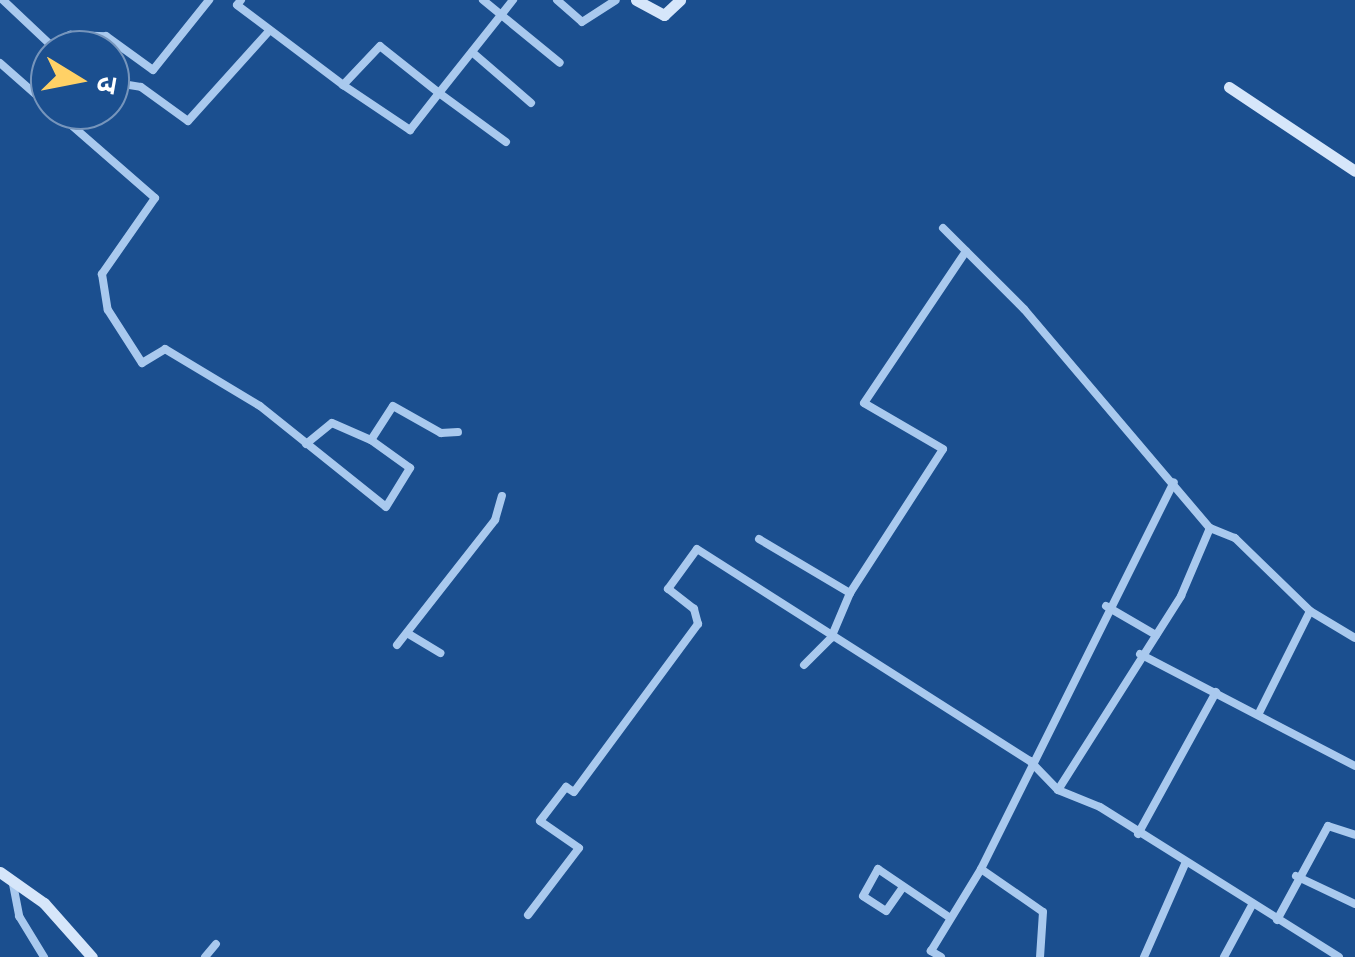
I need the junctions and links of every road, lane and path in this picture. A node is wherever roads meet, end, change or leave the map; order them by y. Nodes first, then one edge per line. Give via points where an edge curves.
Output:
1 (2, 0) edge
2 (209, 0) edge
3 (484, 0) edge
4 (513, 0) edge
5 (557, 0) edge
6 (616, 0) edge
7 (636, 0) edge
8 (680, 0) edge
9 (236, 2) edge
10 (501, 15) junction
11 (270, 30) junction
12 (472, 52) junction
13 (0, 63) edge
14 (560, 63) dead end
15 (130, 85) edge
16 (343, 85) junction
17 (1230, 87) dead end
18 (30, 89) edge
19 (440, 92) junction
20 (530, 103) dead end
21 (78, 130) edge
22 (506, 142) dead end
23 (1355, 172) edge
24 (943, 228) dead end
25 (966, 251) junction
26 (458, 432) dead end
27 (370, 440) junction
28 (306, 444) junction
29 (1174, 482) junction
30 (502, 496) dead end
31 (1210, 528) junction
32 (759, 539) dead end
33 (850, 593) junction
34 (1106, 606) junction
35 (1310, 612) junction
36 (407, 633) junction
37 (1156, 635) junction
38 (831, 638) junction
39 (1355, 638) edge
40 (397, 644) dead end
41 (440, 653) dead end
42 (1140, 654) junction
43 (804, 666) dead end
44 (1216, 692) junction
45 (1259, 713) junction
46 (1030, 761) junction
47 (1355, 766) edge
48 (1058, 790) junction
49 (1138, 834) junction
50 (1355, 835) edge
51 (1185, 864) junction
52 (981, 869) junction
53 (0, 872) edge
54 (1296, 876) junction
55 (13, 884) junction
56 (903, 887) junction
57 (1355, 904) edge
58 (1252, 906) junction
59 (528, 915) dead end
60 (949, 918) junction
61 (1278, 920) junction
62 (216, 944) dead end
63 (44, 957) edge
64 (92, 957) edge
65 (206, 957) edge
66 (941, 957) edge
67 (1040, 957) edge
68 (1144, 957) edge
69 (1224, 957) edge
70 (1339, 957) edge

1 - 2 street via 56,50 70,35 106,36 153,70
3 - 10 street
4 - 10 street
5 - 6 street via 582,22
7 - 8 street via 664,15
9 - 11 street
10 - 12 street
10 - 14 street
11 - 15 street via 188,121
11 - 16 street
12 - 19 street
12 - 20 street
13 - 18 street
16 - 19 street via 410,130
16 - 19 street via 380,46
17 - 23 street
19 - 22 street
21 - 28 street via 155,198 102,274 108,310 128,348 142,363 165,348
24 - 25 street
25 - 29 street
25 - 33 street via 864,403 943,449
26 - 27 street via 441,433 394,406
27 - 28 street via 332,423
27 - 28 street via 410,468 386,507
29 - 31 street
29 - 34 street
30 - 36 street via 495,520
31 - 35 street via 1234,538
31 - 37 street
32 - 33 street
33 - 38 street
34 - 37 street
34 - 46 street
35 - 39 street
35 - 45 street
36 - 40 street
36 - 41 street
37 - 42 street
38 - 43 street
38 - 46 street
38 - 59 street via 697,550 668,590 694,608 698,624 574,792 566,787 540,821 579,848
42 - 44 street
42 - 48 street
44 - 45 street
44 - 49 street
45 - 47 street
46 - 48 street
46 - 52 street
48 - 49 street
49 - 51 street
50 - 54 street via 1328,826
51 - 58 street
51 - 68 street
52 - 60 street
52 - 67 street via 1043,912
53 - 55 street
54 - 57 street
54 - 61 street
55 - 63 street via 20,916
55 - 64 street via 44,902
56 - 56 street via 878,869 863,896 886,911
56 - 60 street
58 - 61 street
58 - 69 street
60 - 66 street via 931,952
61 - 70 street
62 - 65 street

